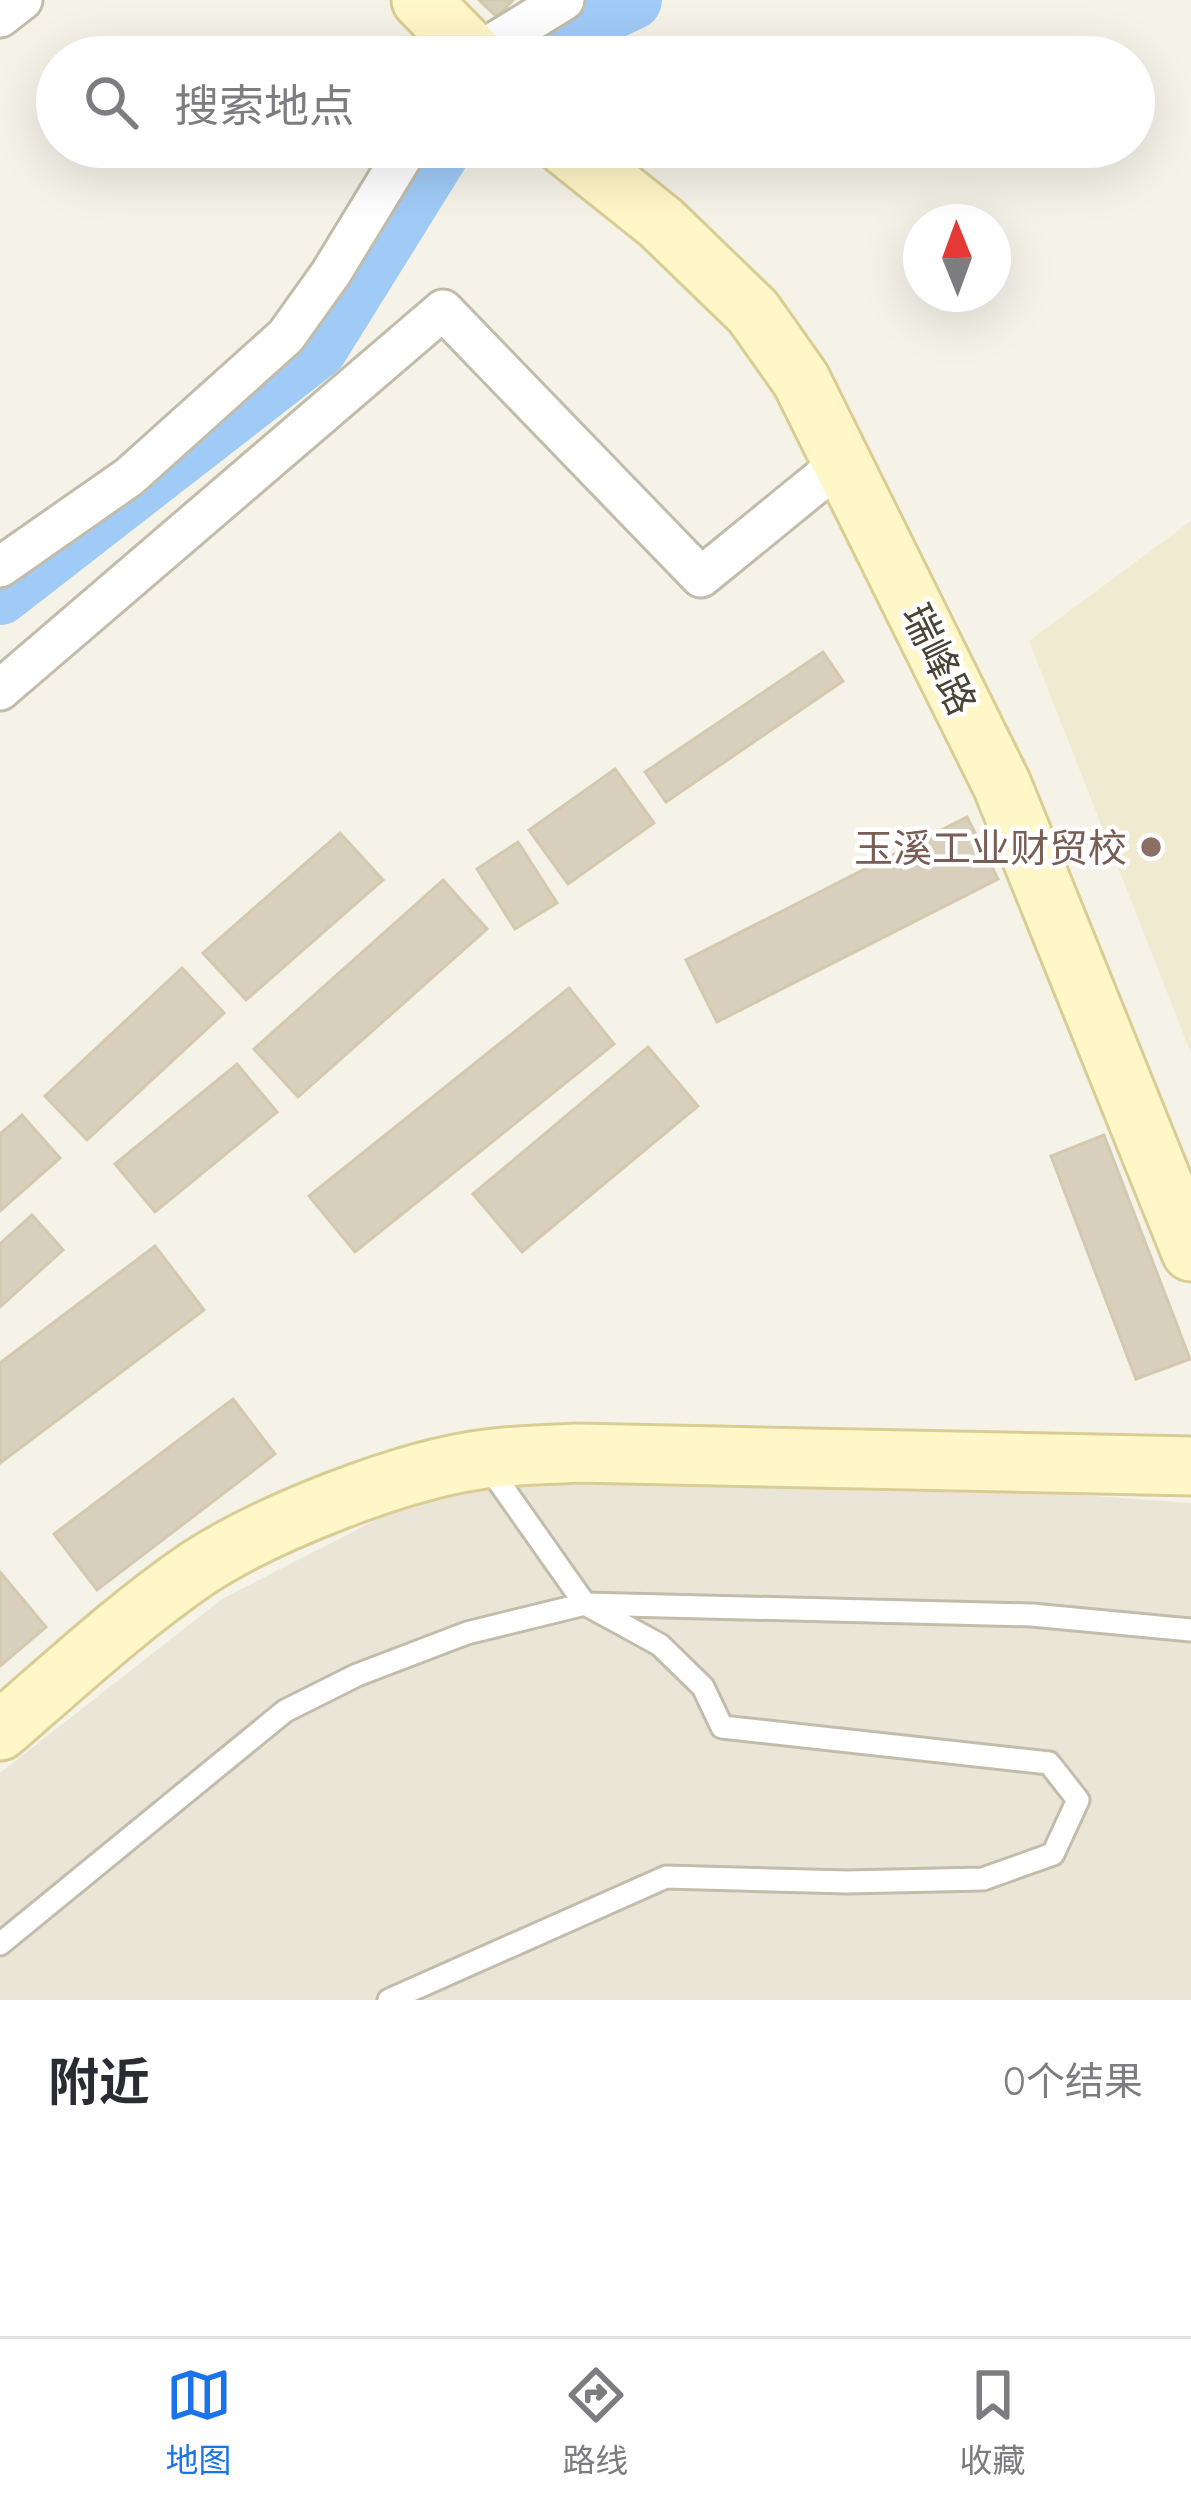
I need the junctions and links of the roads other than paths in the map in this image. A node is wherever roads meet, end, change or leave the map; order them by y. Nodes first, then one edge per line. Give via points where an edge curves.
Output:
1 (22, 0) edge
2 (421, 0) edge
3 (564, 0) edge
4 (0, 17) edge
5 (455, 36) edge
6 (506, 36) edge
7 (395, 168) edge
8 (592, 168) edge
9 (842, 462) junction
10 (0, 567) edge
11 (0, 690) edge
12 (1191, 1252) edge
13 (483, 1459) junction
14 (1191, 1466) edge
15 (585, 1604) junction
16 (1191, 1630) edge
17 (0, 1731) edge
18 (0, 1944) edge
19 (389, 2000) edge

1 - 4 street
2 - 5 street
3 - 6 street
7 - 10 street via 286,336 129,477
8 - 9 street, 瑞峰路 via 753,312 801,380
9 - 11 street via 701,577 443,310
9 - 12 street, 瑞峰路 via 1002,785
13 - 14 street via 577,1453
13 - 15 lane
13 - 17 street via 364,1490 200,1568
15 - 16 lane via 1032,1615
15 - 18 lane via 466,1633 285,1711
15 - 19 lane via 660,1645 703,1687 722,1727 1049,1763 1078,1801 1053,1853 983,1879 666,1877

